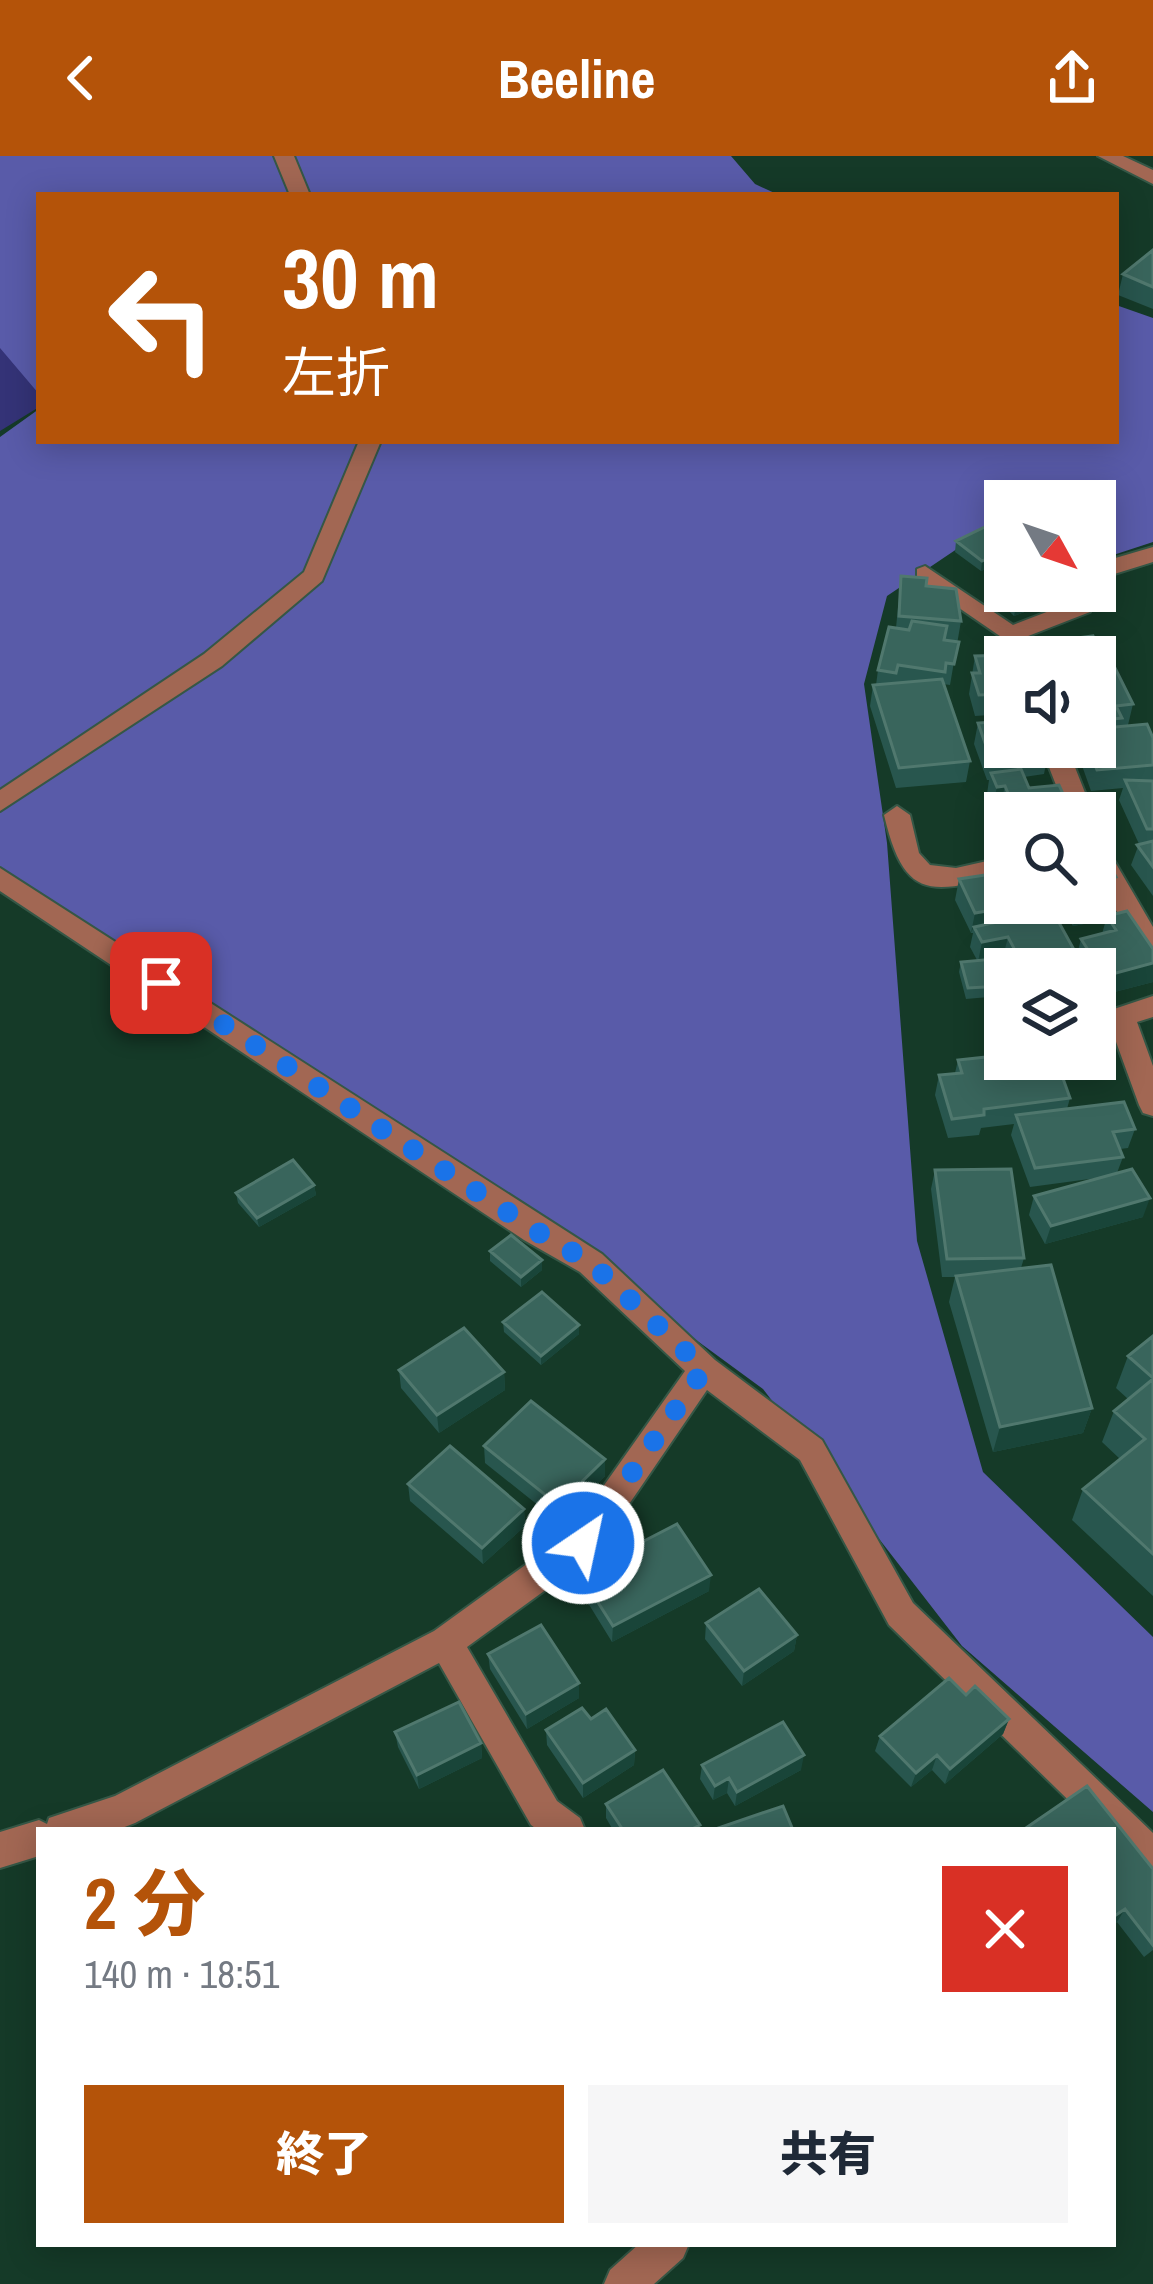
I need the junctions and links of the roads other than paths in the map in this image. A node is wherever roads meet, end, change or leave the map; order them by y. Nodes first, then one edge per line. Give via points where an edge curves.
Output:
1 (284, 156) edge
2 (1108, 156) edge
3 (1153, 178) edge
4 (299, 192) edge
5 (369, 444) edge
6 (1153, 554) edge
7 (1116, 565) edge
8 (925, 574) edge
9 (1075, 612) edge
10 (1002, 636) edge
11 (1032, 636) edge
12 (0, 802) edge
13 (897, 815) dead end
14 (984, 871) edge
15 (0, 878) edge
16 (1116, 887) edge
17 (1153, 951) edge
18 (1153, 1006) edge
19 (1153, 1105) edge
20 (704, 1369) junction
21 (446, 1642) junction
22 (71, 1827) edge
23 (563, 1827) edge
24 (36, 1839) edge
25 (0, 1850) edge
26 (1153, 1858) edge
27 (666, 2247) edge
28 (624, 2284) edge

1 - 4 street
2 - 3 street
5 - 12 street via 314,576 213,660
6 - 7 street
8 - 10 street
9 - 11 street
13 - 14 street via 910,862 922,871 945,880
15 - 20 street via 591,1263
16 - 17 street
18 - 19 street via 1121,1017
20 - 21 street via 583,1543
20 - 26 street via 811,1450 901,1615
21 - 22 street via 122,1811
21 - 23 street via 544,1813
24 - 25 street
27 - 28 street

